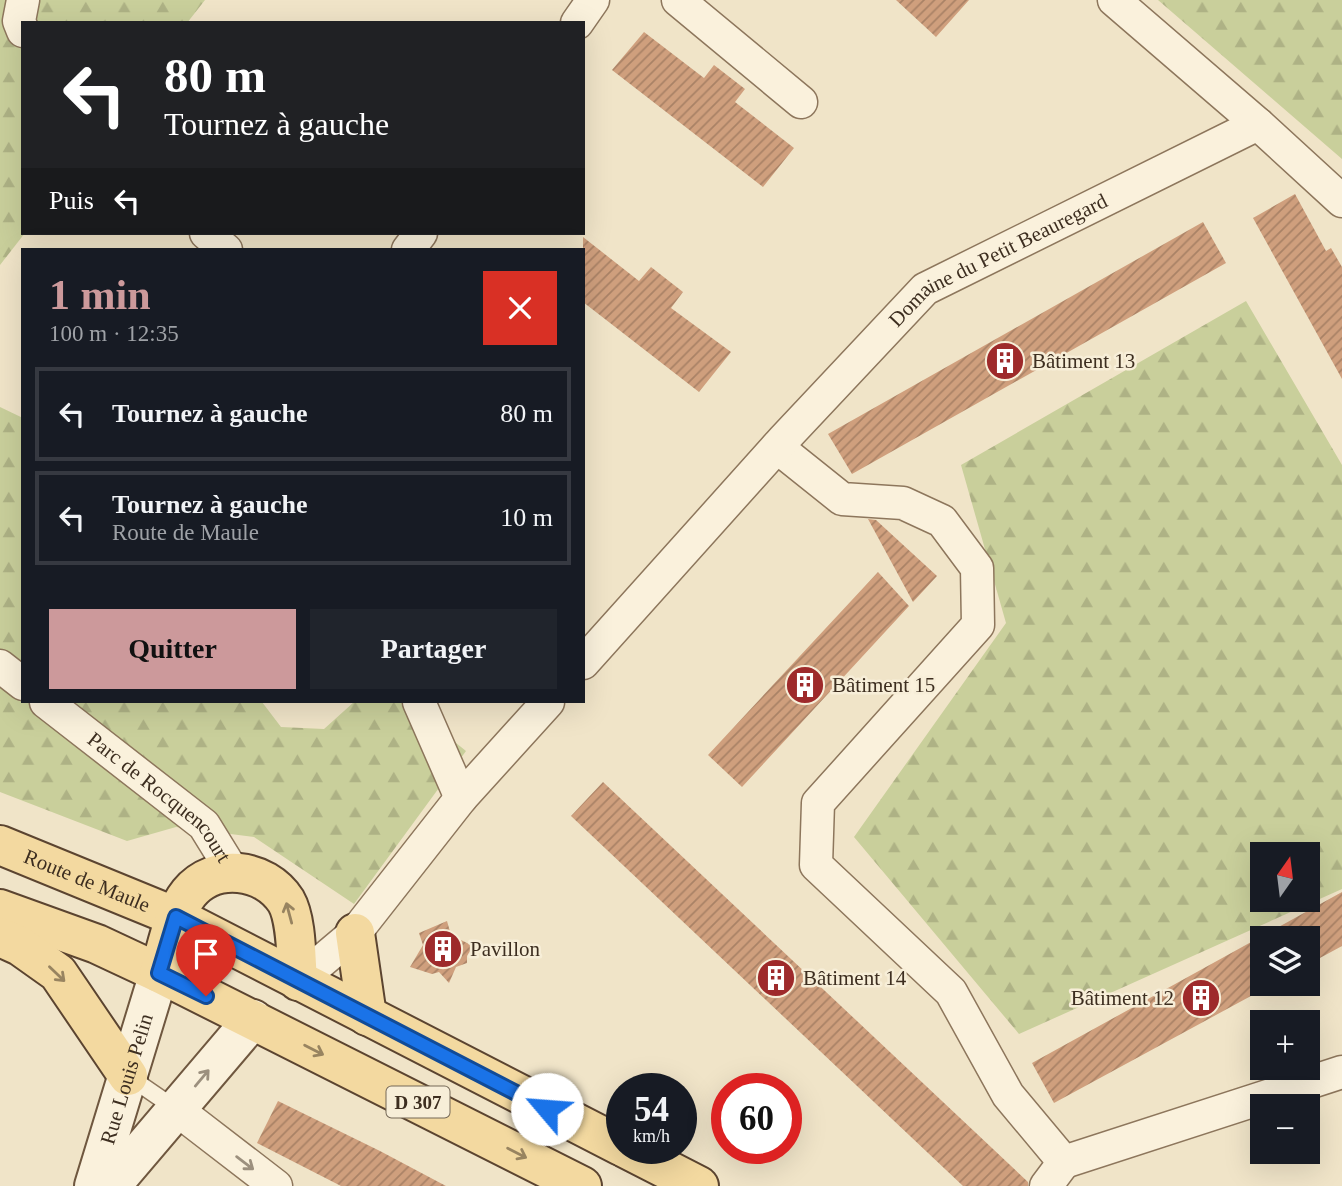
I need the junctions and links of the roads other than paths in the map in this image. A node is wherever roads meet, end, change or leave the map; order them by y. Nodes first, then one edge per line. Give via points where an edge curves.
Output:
1 (23, 0) edge
2 (593, 0) edge
3 (678, 0) edge
4 (1114, 0) edge
5 (578, 21) edge
6 (21, 26) edge
7 (801, 103) dead end
8 (1258, 124) junction
9 (1342, 201) edge
10 (208, 235) edge
11 (224, 248) edge
12 (777, 447) junction
13 (585, 661) edge
14 (0, 666) edge
15 (21, 682) edge
16 (47, 703) edge
17 (419, 703) edge
18 (547, 703) edge
19 (461, 798) junction
20 (0, 845) edge
21 (233, 872) junction
22 (0, 909) edge
23 (176, 917) junction
24 (355, 933) junction
25 (0, 937) edge
26 (159, 973) junction
27 (298, 981) junction
28 (367, 1016) junction
29 (254, 1019) junction
30 (1342, 1072) edge
31 (128, 1076) junction
32 (176, 1109) junction
33 (606, 1138) edge
34 (656, 1164) edge
35 (1055, 1174) edge
36 (94, 1186) edge
37 (111, 1186) edge
38 (276, 1186) edge
39 (582, 1186) edge
40 (699, 1186) edge

1 - 6 street
2 - 5 street
3 - 7 street
4 - 8 street
8 - 9 street
8 - 12 street, Domaine du Petit Beauregard via 925,289
10 - 11 street
12 - 13 street, Domaine du Petit Beauregard
12 - 35 street via 842,499 903,503 942,521 977,568 978,625 818,803 816,865 951,992
14 - 15 street
16 - 21 street, Parc de Rocquencourt via 204,825
17 - 19 street
18 - 19 street
19 - 24 street
20 - 23 main road, Route de Maule / D 307
21 - 23 main road via 198,883
27 -> 21 main road via 287,903 259,877
22 - 26 main road, D 307 via 97,944
23 - 26 main road
23 - 27 main road, D 307
24 - 27 street
24 - 28 main road
25 -> 31 main road via 58,973
26 - 29 main road, D 307
26 - 31 street, Rue Louis Pelin
27 - 28 main road, D 307
27 - 29 main road
28 - 33 main road, D 307
32 -> 29 street, Rue Louis Pelin
29 -> 39 main road, D 307
30 - 35 street
31 - 32 lane
31 - 36 street, Rue Louis Pelin
32 - 37 street, Rue Louis Pelin
32 -> 38 street
34 - 40 main road, D 307

